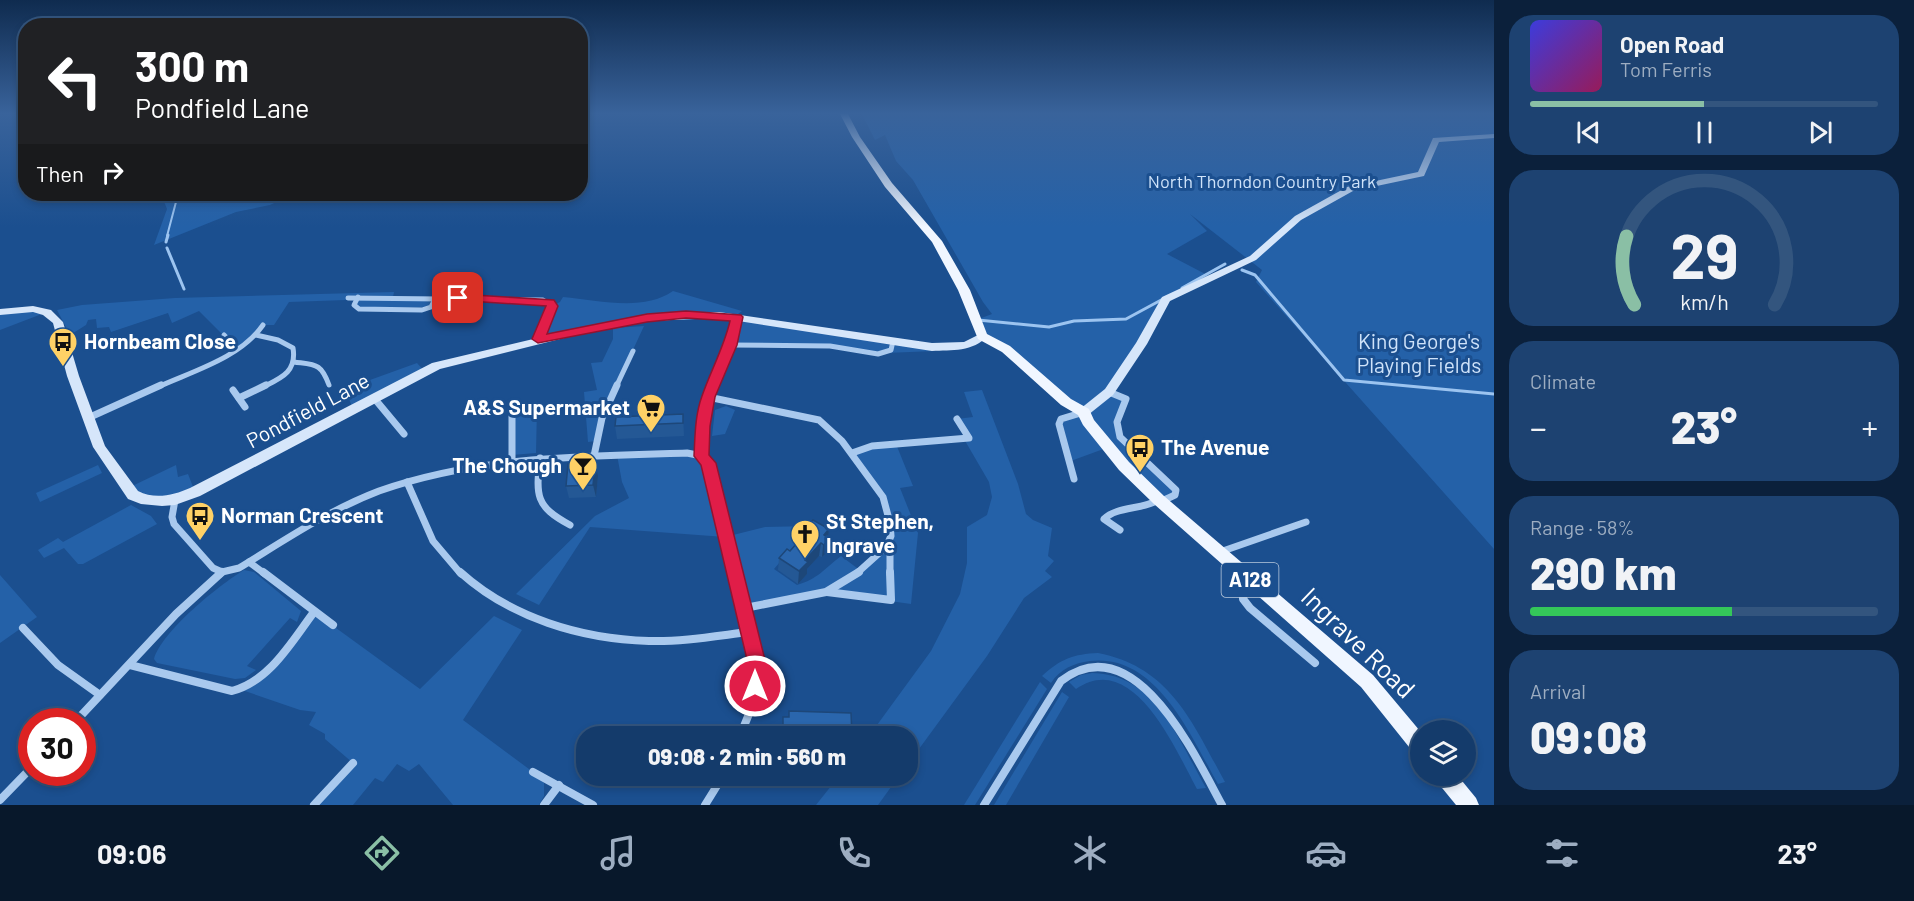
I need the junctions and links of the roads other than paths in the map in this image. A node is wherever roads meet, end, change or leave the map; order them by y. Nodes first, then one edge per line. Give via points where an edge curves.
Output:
1 (866, 152) edge
2 (1431, 152) edge
3 (348, 297) dead end
4 (358, 297) junction
5 (436, 297) junction
6 (0, 312) edge
7 (737, 317) junction
8 (263, 325) dead end
9 (224, 335) dead end
10 (256, 335) junction
11 (982, 336) junction
12 (538, 339) junction
13 (893, 341) junction
14 (731, 345) junction
15 (237, 349) junction
16 (633, 351) dead end
17 (294, 362) junction
18 (328, 385) dead end
19 (233, 390) dead end
20 (1109, 392) junction
21 (708, 397) junction
22 (239, 398) junction
23 (374, 398) junction
24 (245, 407) dead end
25 (512, 411) dead end
26 (1084, 412) junction
27 (88, 418) junction
28 (957, 419) dead end
29 (404, 435) dead end
30 (852, 453) junction
31 (594, 456) junction
32 (702, 456) junction
33 (540, 458) junction
34 (512, 460) junction
35 (1074, 480) dead end
36 (407, 482) junction
37 (175, 500) junction
38 (1160, 501) junction
39 (1306, 522) dead end
40 (570, 525) dead end
41 (1120, 530) dead end
42 (886, 548) junction
43 (1220, 552) junction
44 (249, 562) junction
45 (222, 572) junction
46 (1255, 584) junction
47 (826, 592) junction
48 (745, 608) junction
49 (314, 612) junction
50 (333, 626) dead end
51 (22, 628) dead end
52 (749, 632) junction
53 (1315, 663) dead end
54 (130, 665) junction
55 (100, 695) junction
56 (88, 708) edge
57 (744, 726) edge
58 (1410, 733) edge
59 (353, 763) dead end
60 (533, 772) dead end
61 (18, 781) edge
62 (559, 785) junction
63 (717, 786) edge
64 (1453, 786) edge
65 (0, 800) edge
66 (314, 805) edge
67 (544, 805) edge
68 (593, 805) edge
69 (705, 805) edge
70 (984, 805) edge
71 (1222, 805) edge
72 (1469, 805) edge

1 - 11 main road via 888,185 937,241 964,290
2 - 20 street via 1421,174 1350,189 1298,218 1252,258 1166,299
3 - 4 street
4 - 5 street
4 - 5 street via 354,305 358,309 422,310 430,307
5 - 12 street via 553,303
6 - 27 street, Pondfield Lane via 33,309 47,312 58,322
7 - 12 street, Pondfield Lane via 647,318
7 - 13 street, Pondfield Lane
7 - 14 street
8 - 10 street
9 - 15 street
10 - 15 street
10 - 17 street via 289,344
11 - 13 street, Pondfield Lane via 958,346
11 - 26 main road, A128 via 1006,349 1065,402
12 - 23 street, Pondfield Lane via 436,366
13 - 14 street via 891,350 878,354 830,346
14 - 21 street
15 - 27 street
16 - 31 street via 602,418
17 - 18 street via 319,366
17 - 22 street via 285,377
19 - 22 street
20 - 26 street
20 - 38 street via 1126,399 1117,417 1120,437 1176,490 1175,495
21 - 30 street via 819,420
21 - 32 street
22 - 24 street
23 - 29 street
23 - 37 street, Pondfield Lane
25 - 34 street
26 - 35 street via 1061,419 1059,424
26 - 38 main road, Ingrave Road / A128 via 1119,460
27 - 37 street, Pondfield Lane via 99,447 133,495 152,501
28 - 30 street via 969,438 872,446
30 - 42 street via 883,497 891,536
31 - 32 street
31 - 33 street
32 - 48 street via 708,463
33 - 34 street
33 - 40 street via 537,497 551,515
34 - 36 street
36 - 44 street via 337,510
36 - 52 street via 433,542 454,566 480,588 530,618 625,639 683,640
37 - 45 street via 174,524 213,568
38 - 41 street via 1109,514 1104,519
38 - 43 main road, Ingrave Road / A128
39 - 43 street
42 - 47 street via 861,571
42 - 47 street via 890,554 891,600
43 - 46 main road, Ingrave Road / A128
44 - 45 street
44 - 49 street
45 - 54 street via 176,614
46 - 53 street, Ingrave Road via 1243,594 1243,599
46 - 58 main road, Ingrave Road / A128 via 1367,681
47 - 48 street
48 - 52 street
49 - 50 street
49 - 54 street via 262,676 242,690 232,691
51 - 55 street via 39,649
52 - 57 street via 758,668 753,704
54 - 55 street
55 - 56 street
59 - 66 street
60 - 62 street
61 - 65 street
62 - 67 street
62 - 68 street
63 - 69 street
64 - 72 main road
70 - 71 street via 1061,681 1075,671 1094,668 1130,677 1159,700

